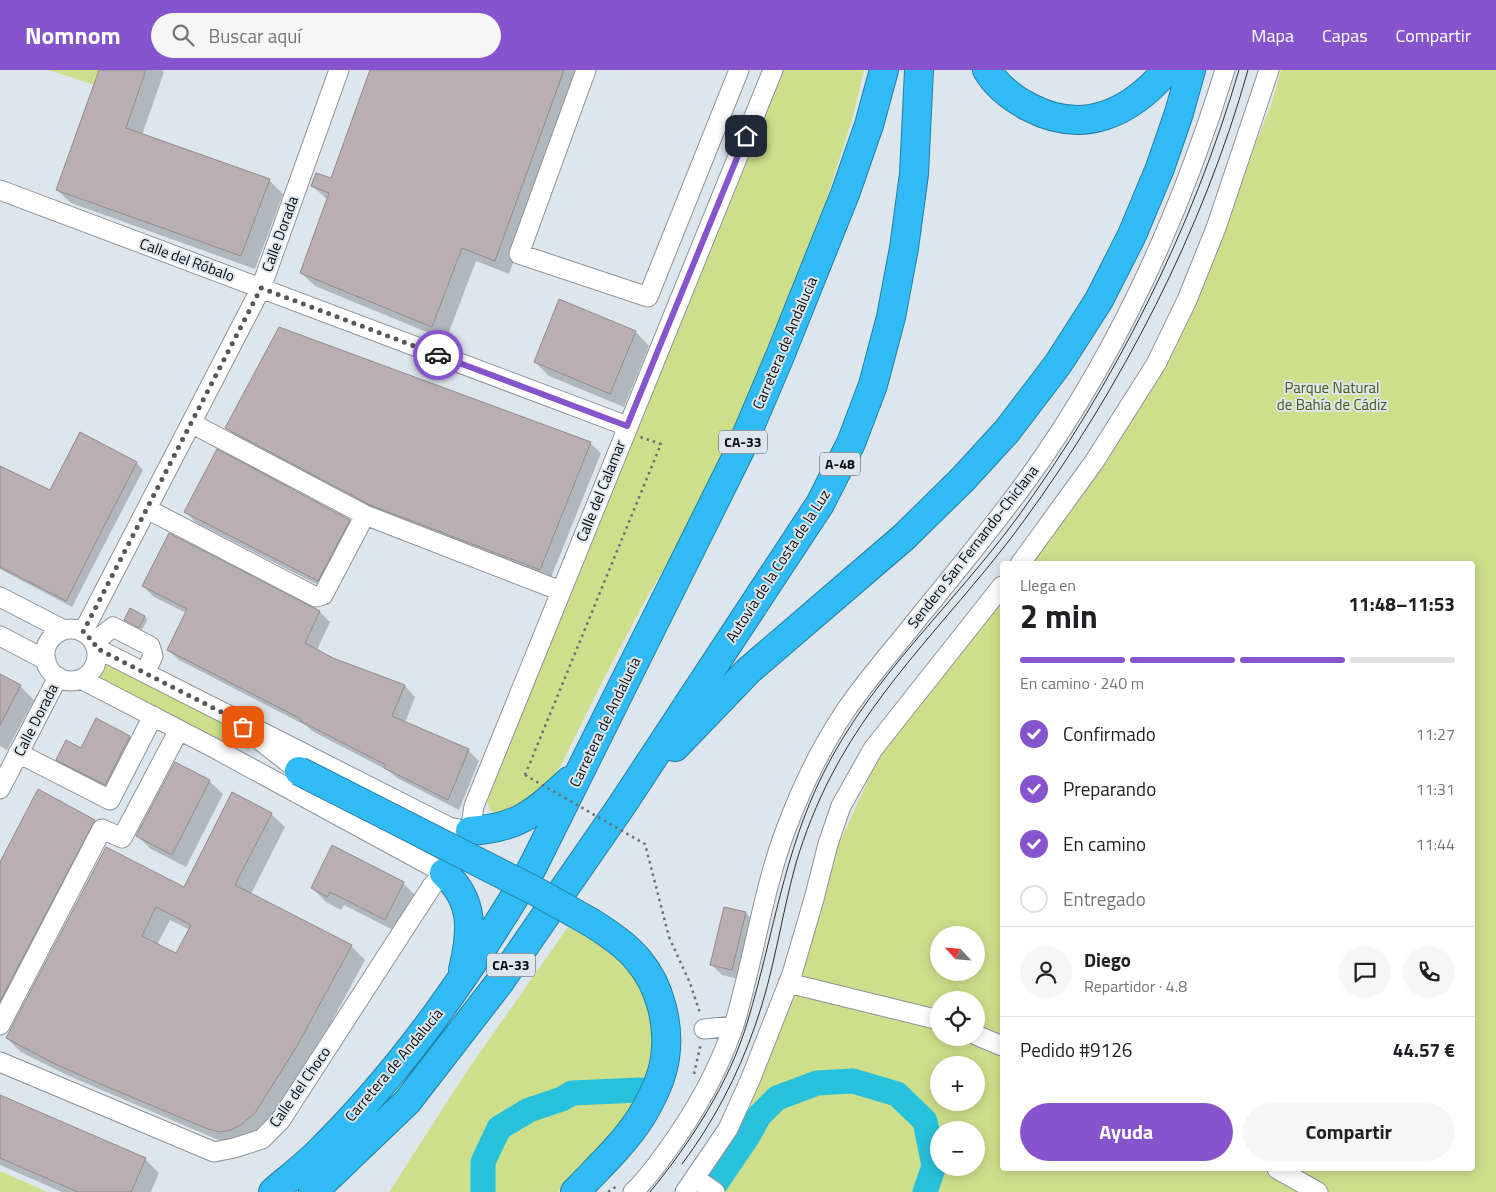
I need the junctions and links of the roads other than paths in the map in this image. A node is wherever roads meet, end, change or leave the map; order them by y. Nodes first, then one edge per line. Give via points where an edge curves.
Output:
1 (339, 70) edge
2 (586, 70) edge
3 (739, 70) edge
4 (773, 70) edge
5 (872, 70) edge
6 (884, 70) edge
7 (919, 70) edge
8 (986, 70) edge
9 (1167, 70) edge
10 (1190, 70) edge
11 (1225, 70) edge
12 (1269, 70) edge
13 (697, 175) junction
14 (725, 186) junction
15 (0, 190) edge
16 (845, 194) junction
17 (261, 288) junction
18 (191, 423) junction
19 (627, 426) junction
20 (147, 509) junction
21 (365, 515) junction
22 (1022, 561) edge
23 (1000, 589) edge
24 (561, 591) junction
25 (0, 597) edge
26 (64, 630) junction
27 (0, 636) edge
28 (91, 640) junction
29 (46, 660) junction
30 (144, 673) junction
31 (58, 677) junction
32 (81, 679) junction
33 (153, 716) junction
34 (229, 716) junction
35 (179, 730) junction
36 (214, 748) junction
37 (18, 753) junction
38 (582, 767) junction
39 (299, 771) junction
40 (0, 789) edge
41 (622, 805) junction
42 (470, 830) junction
43 (444, 873) junction
44 (788, 983) junction
45 (458, 986) junction
46 (930, 1018) edge
47 (0, 1025) edge
48 (734, 1026) junction
49 (704, 1029) road end
50 (985, 1039) edge
51 (1000, 1045) edge
52 (0, 1062) edge
53 (391, 1118) junction
54 (1281, 1171) edge
55 (691, 1185) edge
56 (627, 1188) edge
57 (273, 1192) edge
58 (313, 1192) edge
59 (340, 1192) edge
60 (575, 1192) edge
61 (715, 1192) edge
62 (1318, 1192) edge

1 - 17 street, Calle Dorada
2 - 13 street via 519,254 648,297
3 - 13 street
4 - 14 street, Calle del Calamar
5 - 16 highway
6 - 16 highway
7 - 41 highway, Autovía de la Costa de la Luz / A-48 via 914,174 892,317 876,376 851,443 820,504
8 - 9 highway via 1005,92 1021,103 1049,116 1072,120 1114,113 1133,103
10 - 41 highway via 1160,168 1132,235 1099,300 1058,364 1012,424 963,479 904,537 748,671
11 - 48 street, Sendero San Fernando-Chiclana via 1206,132 1171,221 1102,363 1029,478 843,714 811,770 773,870
12 - 22 street via 1216,228 1187,300 1156,364 1094,462
13 - 14 street
14 - 19 street, Calle del Calamar
15 - 17 street, Calle del Róbalo
16 - 38 highway, Carretera de Andalucía / CA-33 via 740,450
17 - 18 street, Calle Dorada
17 - 19 street, Calle del Róbalo
18 - 20 street, Calle Dorada
18 - 21 street
19 - 24 street, Calle del Calamar
20 - 21 street via 316,598 324,595
20 - 28 street, Calle Dorada
21 - 24 street
23 - 44 street via 873,749 841,806
24 - 42 street, Calle del Calamar via 474,806
25 - 26 street
26 - 28 street via 77,630
26 - 29 street via 52,638
27 - 29 street
28 - 30 street
28 - 30 street via 114,627 150,646 153,656
28 - 32 street via 96,663
29 - 31 street via 52,673
30 - 34 street
31 - 32 street
31 - 37 street, Calle Dorada
32 - 33 street
33 - 35 street
33 - 37 street via 110,800
34 - 39 street
34 - 42 street via 450,827
35 - 36 street
35 - 47 street via 122,838 102,828
36 - 39 street
36 - 43 street
37 - 40 street, Calle Dorada
38 - 42 highway via 539,809 524,818 505,826
38 - 45 highway, Carretera de Andalucía / CA-33 via 532,868
39 - 60 highway, bridge via 537,892 620,942 640,962 653,983 663,1015 666,1057 661,1077 640,1119
41 - 53 highway, Carretera de Andalucía / CA-33 via 499,983
43 - 45 highway via 467,906 470,924 469,946
43 - 52 street, Calle del Choco via 432,886 280,1121 262,1139 214,1152
44 - 46 street
44 - 55 street via 728,1129
45 - 57 highway, Carretera de Andalucía / CA-33 via 382,1083 319,1152
48 - 49 street
48 - 56 street, Sendero San Fernando-Chiclana via 691,1116 643,1183
50 - 51 street
53 - 58 highway, Carretera de Andalucía / CA-33
53 - 59 highway
54 - 62 street
55 - 61 street

